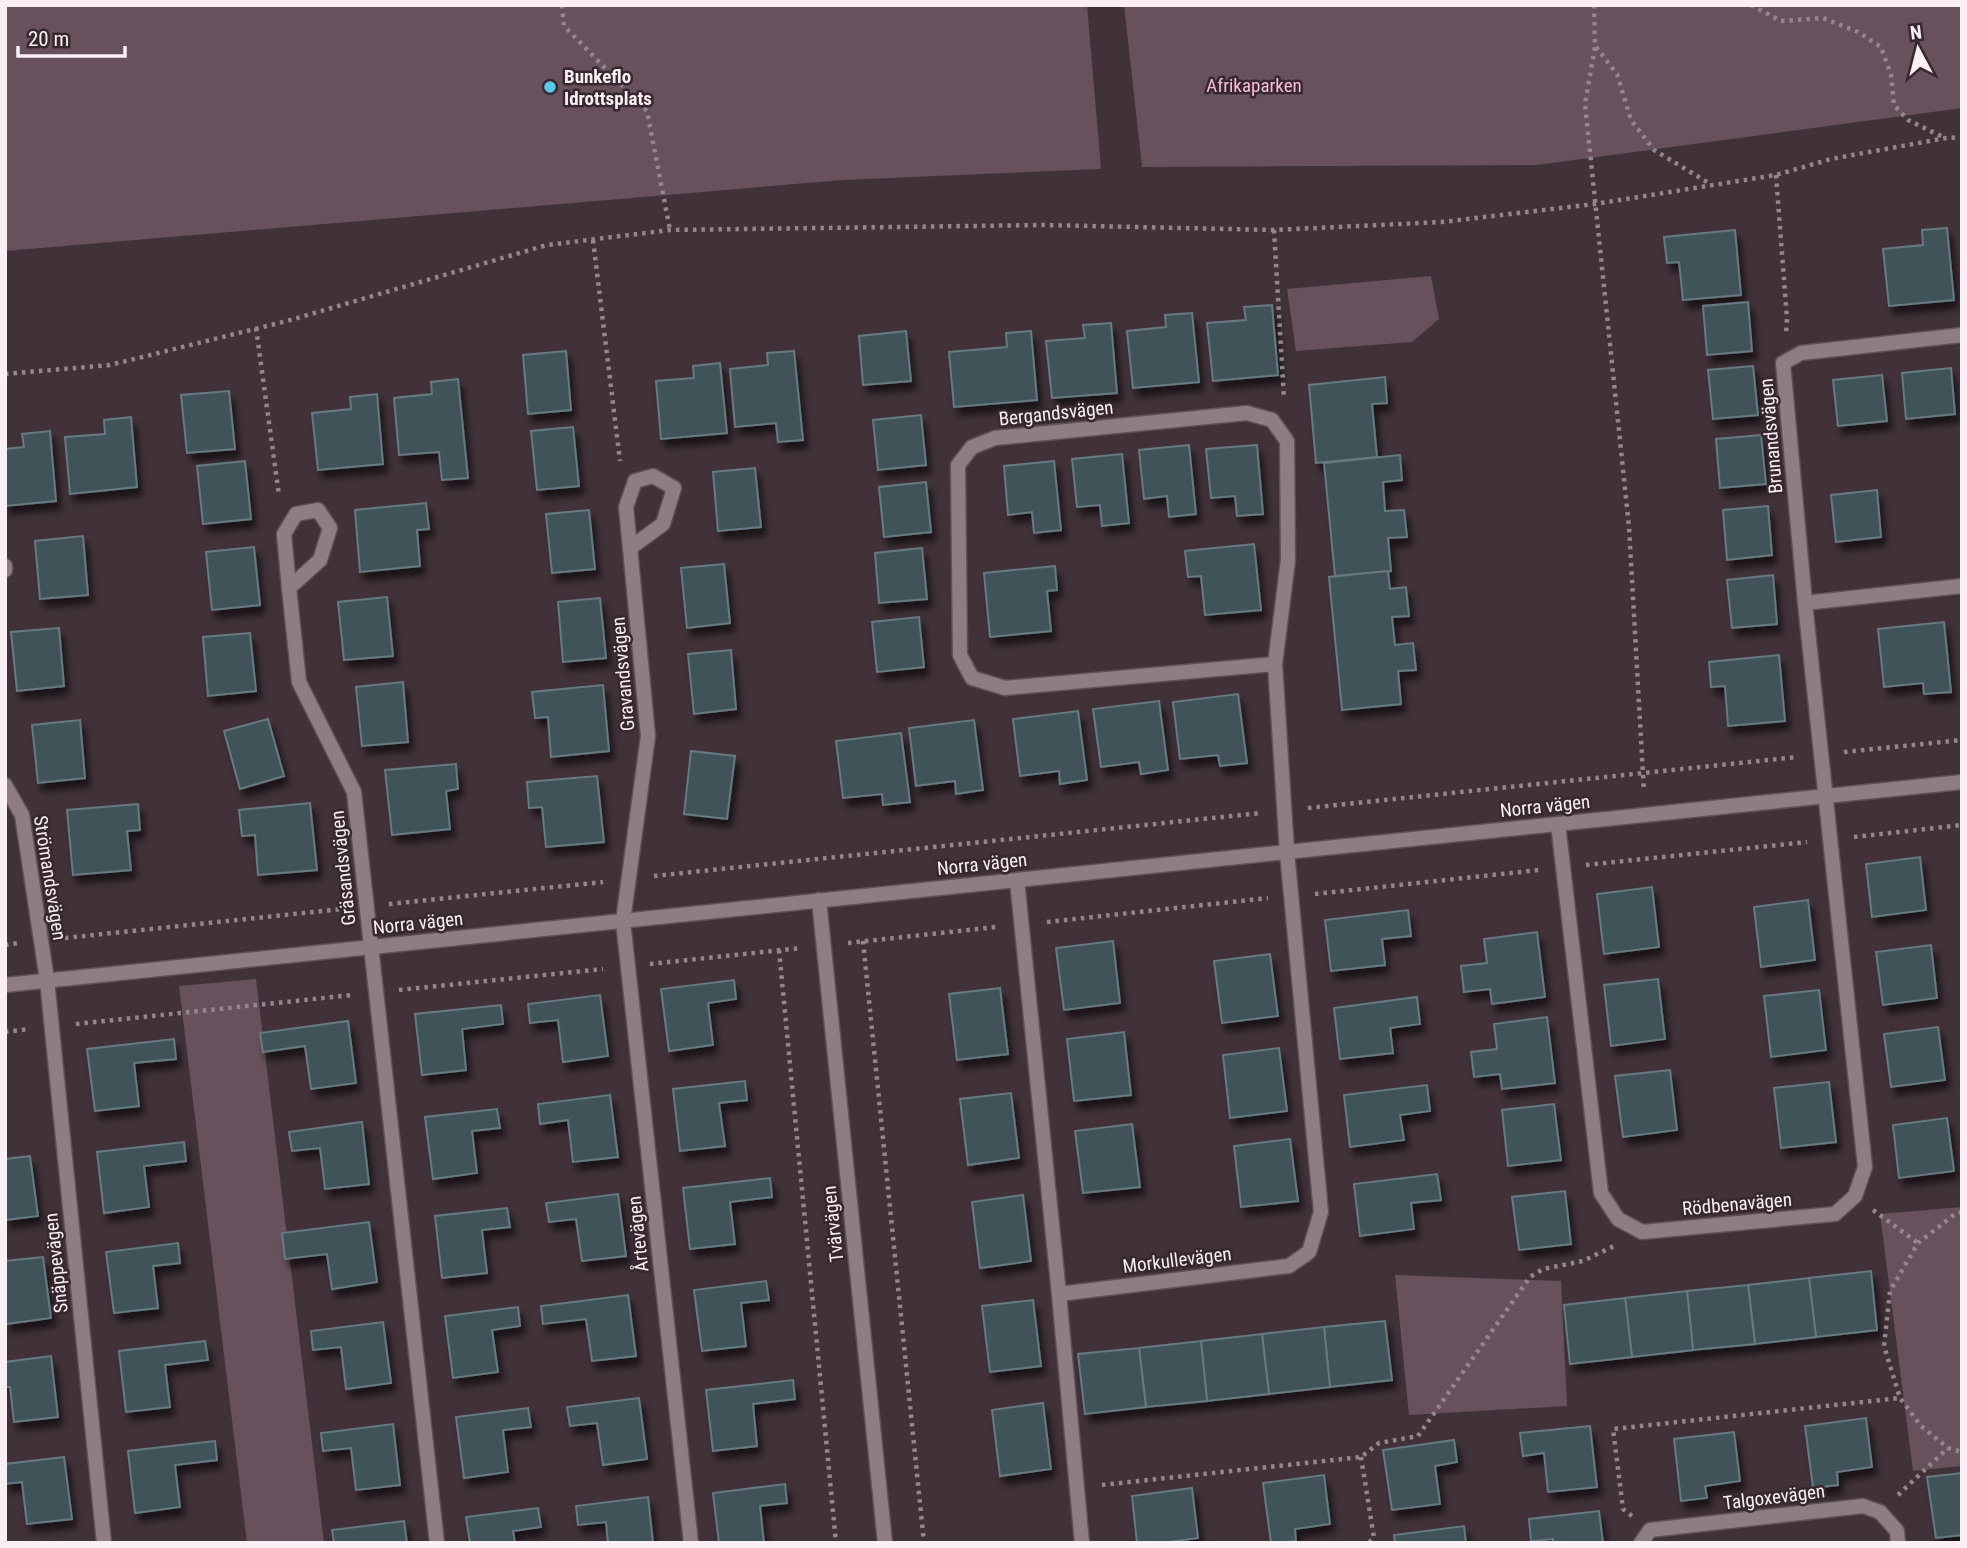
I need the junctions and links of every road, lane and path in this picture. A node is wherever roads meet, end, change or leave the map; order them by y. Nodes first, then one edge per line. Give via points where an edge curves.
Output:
1 (562, 5) edge
2 (1594, 5) edge
3 (1751, 5) edge
4 (1595, 47) junction
5 (1946, 138) junction
6 (1962, 138) edge
7 (1776, 175) junction
8 (1712, 185) junction
9 (1595, 204) junction
10 (670, 230) junction
11 (1274, 230) junction
12 (593, 240) junction
13 (256, 328) junction
14 (1962, 335) edge
15 (1783, 363) junction
16 (5, 374) edge
17 (1286, 440) junction
18 (626, 507) junction
19 (284, 534) junction
20 (630, 548) junction
21 (1962, 586) edge
22 (289, 588) junction
23 (1805, 603) junction
24 (1275, 664) junction
25 (1962, 740) edge
26 (1822, 755) junction
27 (1643, 773) junction
28 (1962, 782) edge
29 (5, 785) edge
30 (1826, 796) junction
31 (1285, 810) junction
32 (1645, 815) junction
33 (1558, 824) junction
34 (1962, 825) edge
35 (1831, 839) junction
36 (1287, 852) junction
37 (1563, 867) junction
38 (629, 879) junction
39 (1017, 880) junction
40 (1291, 896) junction
41 (819, 900) junction
42 (367, 906) junction
43 (623, 921) junction
44 (1021, 924) junction
45 (41, 940) junction
46 (863, 942) junction
47 (5, 945) edge
48 (824, 946) junction
49 (371, 947) junction
50 (779, 950) junction
51 (628, 966) junction
52 (47, 980) junction
53 (5, 985) edge
54 (376, 993) junction
55 (51, 1027) junction
56 (5, 1032) edge
57 (1856, 1196) junction
58 (1962, 1212) edge
59 (1642, 1232) junction
60 (1918, 1243) junction
61 (1059, 1294) junction
62 (1900, 1398) junction
63 (1948, 1448) junction
64 (1962, 1452) edge
65 (1361, 1457) junction
66 (1077, 1488) junction
67 (1880, 1512) junction
68 (1650, 1530) junction
69 (104, 1543) edge
70 (438, 1543) edge
71 (691, 1543) edge
72 (836, 1543) edge
73 (885, 1543) edge
74 (924, 1543) edge
75 (1082, 1543) edge
76 (1368, 1543) edge
77 (1641, 1543) edge
78 (1898, 1543) edge

1 - 10 path via 564,26 647,111
2 - 4 path
3 - 5 path via 1781,21 1823,18 1881,47 1891,75 1894,105 1908,120
4 - 8 path via 1617,74 1631,120 1654,150
4 - 9 path via 1585,104
5 - 6 path
5 - 7 path via 1831,159
7 - 8 path
7 - 15 path via 1787,319
8 - 9 path
9 - 11 path via 1441,222
9 - 27 path via 1629,527
10 - 11 path via 1044,225
10 - 12 path
11 - 17 path
12 - 13 path via 547,245
12 - 18 path
13 - 16 path via 110,365
13 - 19 path
14 - 15 street, Brunandsvägen via 1801,354
15 - 23 street, Brunandsvägen
17 - 24 street via 1288,559
17 - 24 street, Bergandsvägen via 1272,420 1247,413 995,438 972,447 958,465 960,655 972,678 1005,688
18 - 20 street, Gravandsvägen
18 - 20 street via 635,481 653,476 674,488 663,524
19 - 22 street, Gräsandsvägen
19 - 22 street via 296,514 318,510 330,527 320,560
20 - 38 street, Gravandsvägen via 648,736
21 - 23 street
22 - 42 street, Gräsandsvägen via 299,682 354,792
23 - 26 street, Brunandsvägen
24 - 31 street
25 - 26 path
26 - 27 path
26 - 30 street, Brunandsvägen
27 - 31 path
27 - 32 path
28 - 30 street, Norra vägen
29 - 45 street, Strömandsvägen via 22,815
30 - 32 street, Norra vägen
30 - 35 street
31 - 36 street
31 - 38 path
32 - 33 street, Norra vägen
33 - 36 street, Norra vägen
33 - 37 street
34 - 35 path
35 - 37 path
35 - 57 street via 1865,1167
36 - 39 street, Norra vägen
36 - 40 street, Morkullevägen
37 - 40 path
37 - 59 street via 1601,1192 1618,1219
38 - 42 path
38 - 43 street, Gravandsvägen
39 - 41 street, Norra vägen
39 - 44 street
40 - 44 path
40 - 61 street, Morkullevägen via 1321,1212 1309,1252 1289,1266
41 - 43 street, Norra vägen
41 - 48 street, Tvärvägen
42 - 45 path
42 - 49 street, Gräsandsvägen
43 - 49 street, Norra vägen
43 - 51 street, Årtevägen
44 - 46 path
44 - 61 street
45 - 47 path
45 - 52 street, Strömandsvägen
46 - 48 path
46 - 74 path
48 - 50 path
48 - 73 street, Tvärvägen
49 - 52 street, Norra vägen
49 - 54 street
50 - 51 path
50 - 72 path
51 - 54 path
51 - 71 street, Årtevägen
52 - 53 street, Norra vägen
52 - 55 street, Snäppevägen
54 - 55 path
54 - 70 street
55 - 56 path
55 - 69 street, Snäppevägen
57 - 59 street, Rödbenavägen via 1835,1214
57 - 60 path
58 - 60 path
59 - 65 path via 1583,1261 1543,1269 1530,1278 1418,1436 1379,1443
60 - 62 path via 1890,1291 1884,1346
61 - 66 street
62 - 63 path via 1921,1426
62 - 68 path via 1613,1429 1623,1509
63 - 64 path
63 - 67 path
65 - 66 path
65 - 76 path via 1374,1538
66 - 75 street
67 - 68 street, Talgoxevägen via 1863,1506
67 - 78 street via 1897,1531
68 - 77 street

